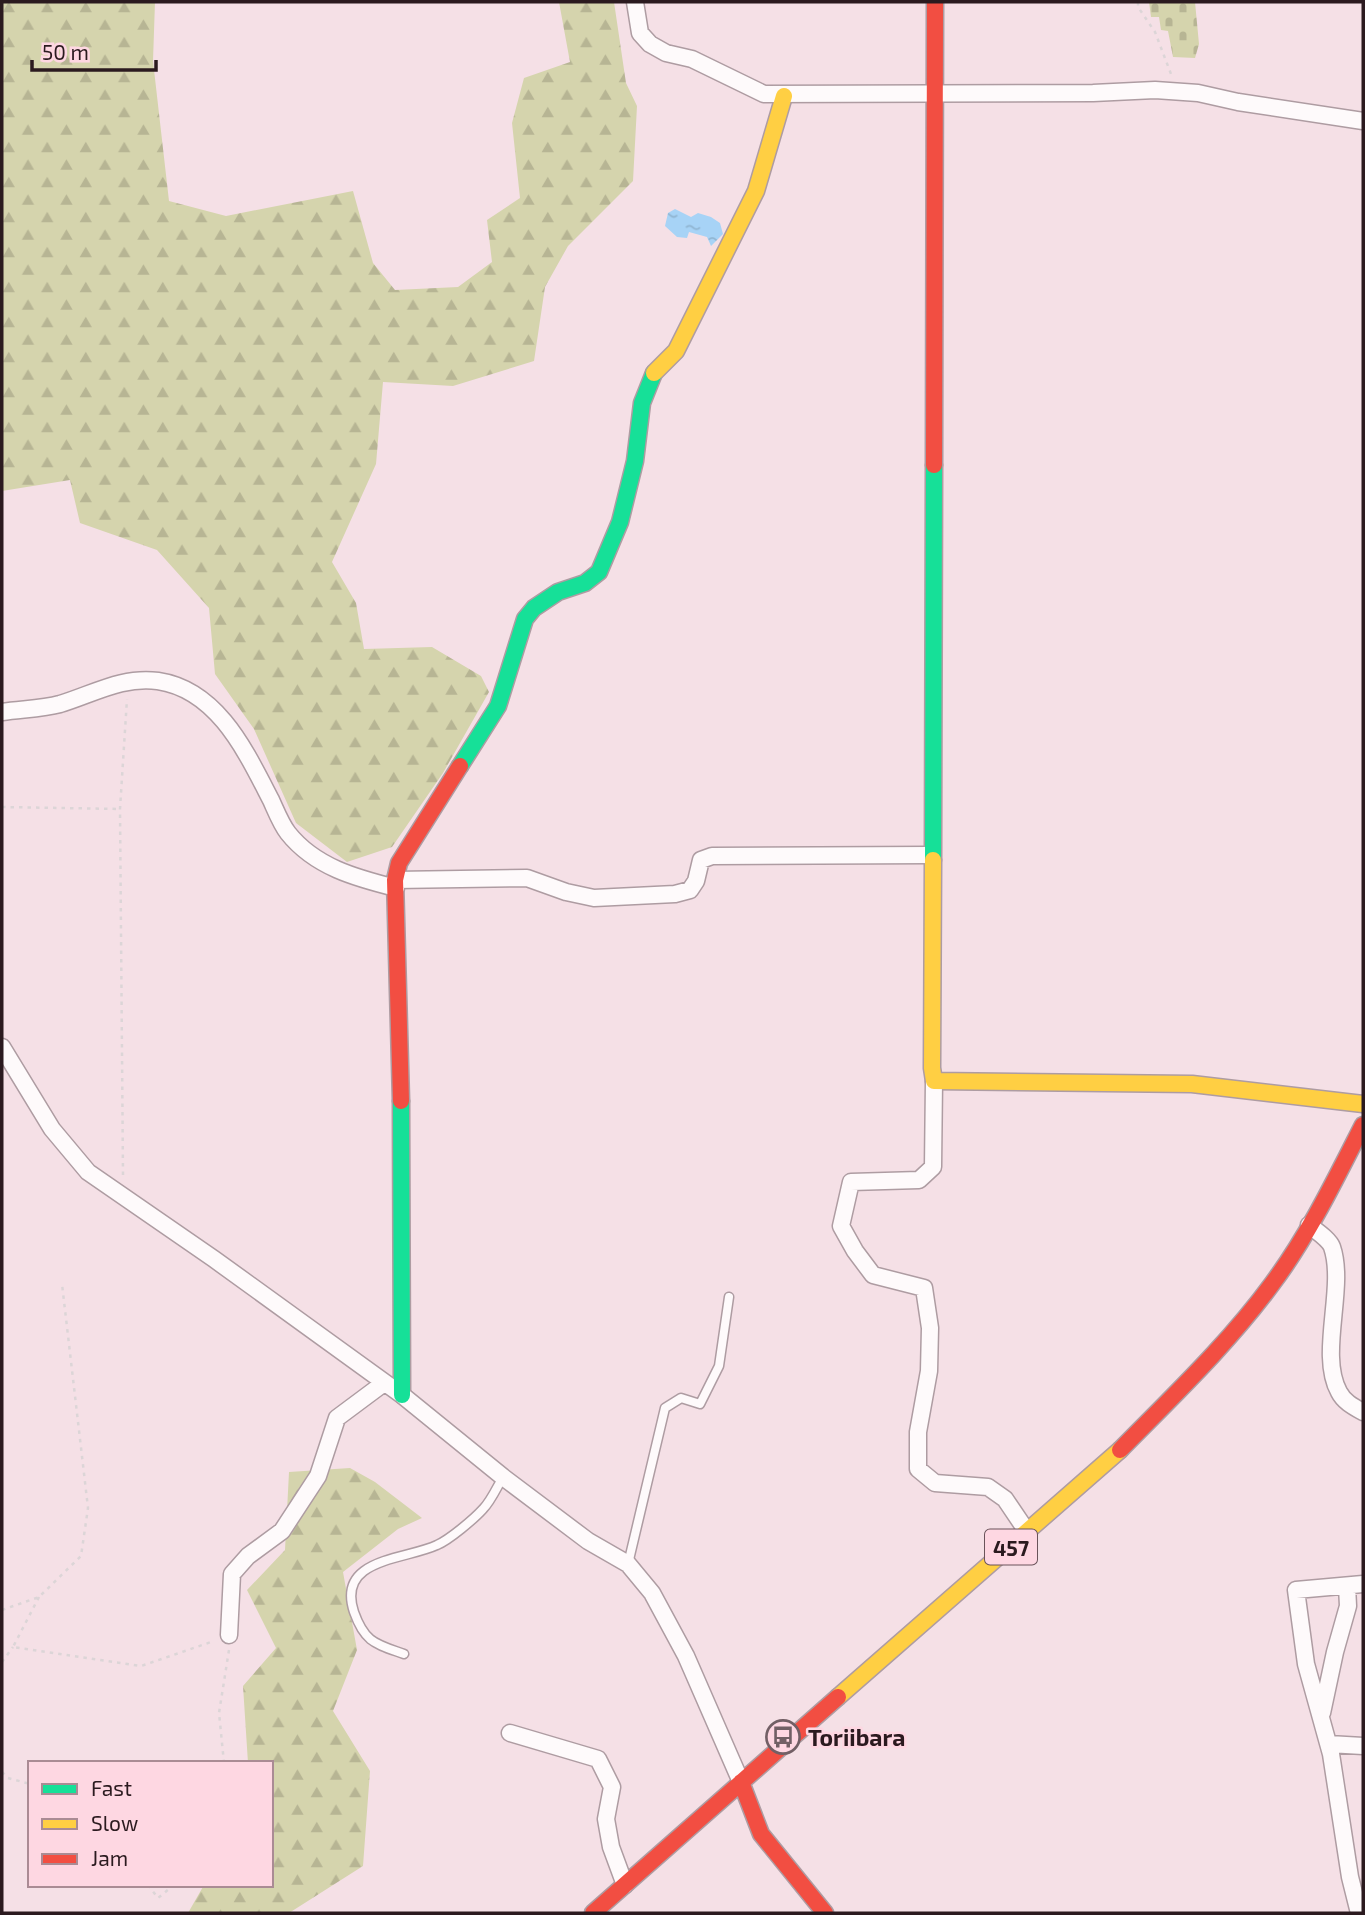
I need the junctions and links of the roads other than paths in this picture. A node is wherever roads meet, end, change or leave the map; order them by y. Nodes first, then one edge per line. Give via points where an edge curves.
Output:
1 (635, 2) edge
2 (935, 2) edge
3 (935, 93) junction
4 (784, 96) junction
5 (1363, 121) edge
6 (2, 712) edge
7 (931, 855) junction
8 (395, 884) junction
9 (2, 1047) edge
10 (934, 1081) junction
11 (1363, 1104) edge
12 (1363, 1125) edge
13 (1309, 1225) junction
14 (729, 1297) dead end
15 (384, 1383) junction
16 (402, 1395) junction
17 (1363, 1412) edge
18 (503, 1477) junction
19 (1028, 1533) junction
20 (628, 1564) junction
21 (1355, 1585) edge
22 (229, 1636) road end
23 (404, 1654) dead end
24 (1322, 1716) junction
25 (510, 1733) dead end
26 (1329, 1744) junction
27 (1363, 1746) edge
28 (741, 1782) junction
29 (625, 1885) junction
30 (593, 1913) edge
31 (825, 1913) edge
32 (1360, 1913) edge

1 - 4 street via 640,33 650,44 764,94
2 - 3 main road
3 - 4 street
3 - 5 street via 1174,91
3 - 7 main road
4 - 8 main road via 756,191 676,351 654,373 642,403 635,461 620,522 599,572 585,583 558,592 525,619 498,706 409,845
6 - 8 street via 58,704 123,681 158,681 196,695 226,722 288,833 318,861 350,876
7 - 8 street via 712,856 701,860 690,890 676,894 594,898 527,878
7 - 10 main road
8 - 16 main road via 403,1161
9 - 15 street via 52,1129 88,1172
10 - 11 main road via 1192,1084
10 - 19 street via 933,1167 919,1180 850,1182 841,1226 873,1275 924,1288 930,1328 929,1371 918,1432 918,1469 935,1483 988,1488 1005,1499
12 - 13 main road, 457
13 - 17 street via 1331,1245 1335,1265 1332,1367 1338,1392
13 - 19 main road, 457 via 1273,1283 1208,1360 1108,1463
14 - 20 lane via 719,1366 700,1404 681,1398 665,1408
15 - 16 street
15 - 22 street via 337,1418 318,1476 282,1531 232,1574
16 - 18 street
18 - 20 street via 588,1541
18 - 23 lane via 484,1508 438,1545 368,1568 353,1582 354,1611 363,1630 373,1643
19 - 28 main road, 457
20 - 28 street via 652,1593 686,1656
21 - 24 street
21 - 24 street via 1296,1590 1306,1664
24 - 26 street
25 - 29 street via 598,1759 612,1787 606,1819
26 - 27 street
26 - 32 street
28 - 29 main road, 457
28 - 31 main road via 761,1834
29 - 30 main road, 457

